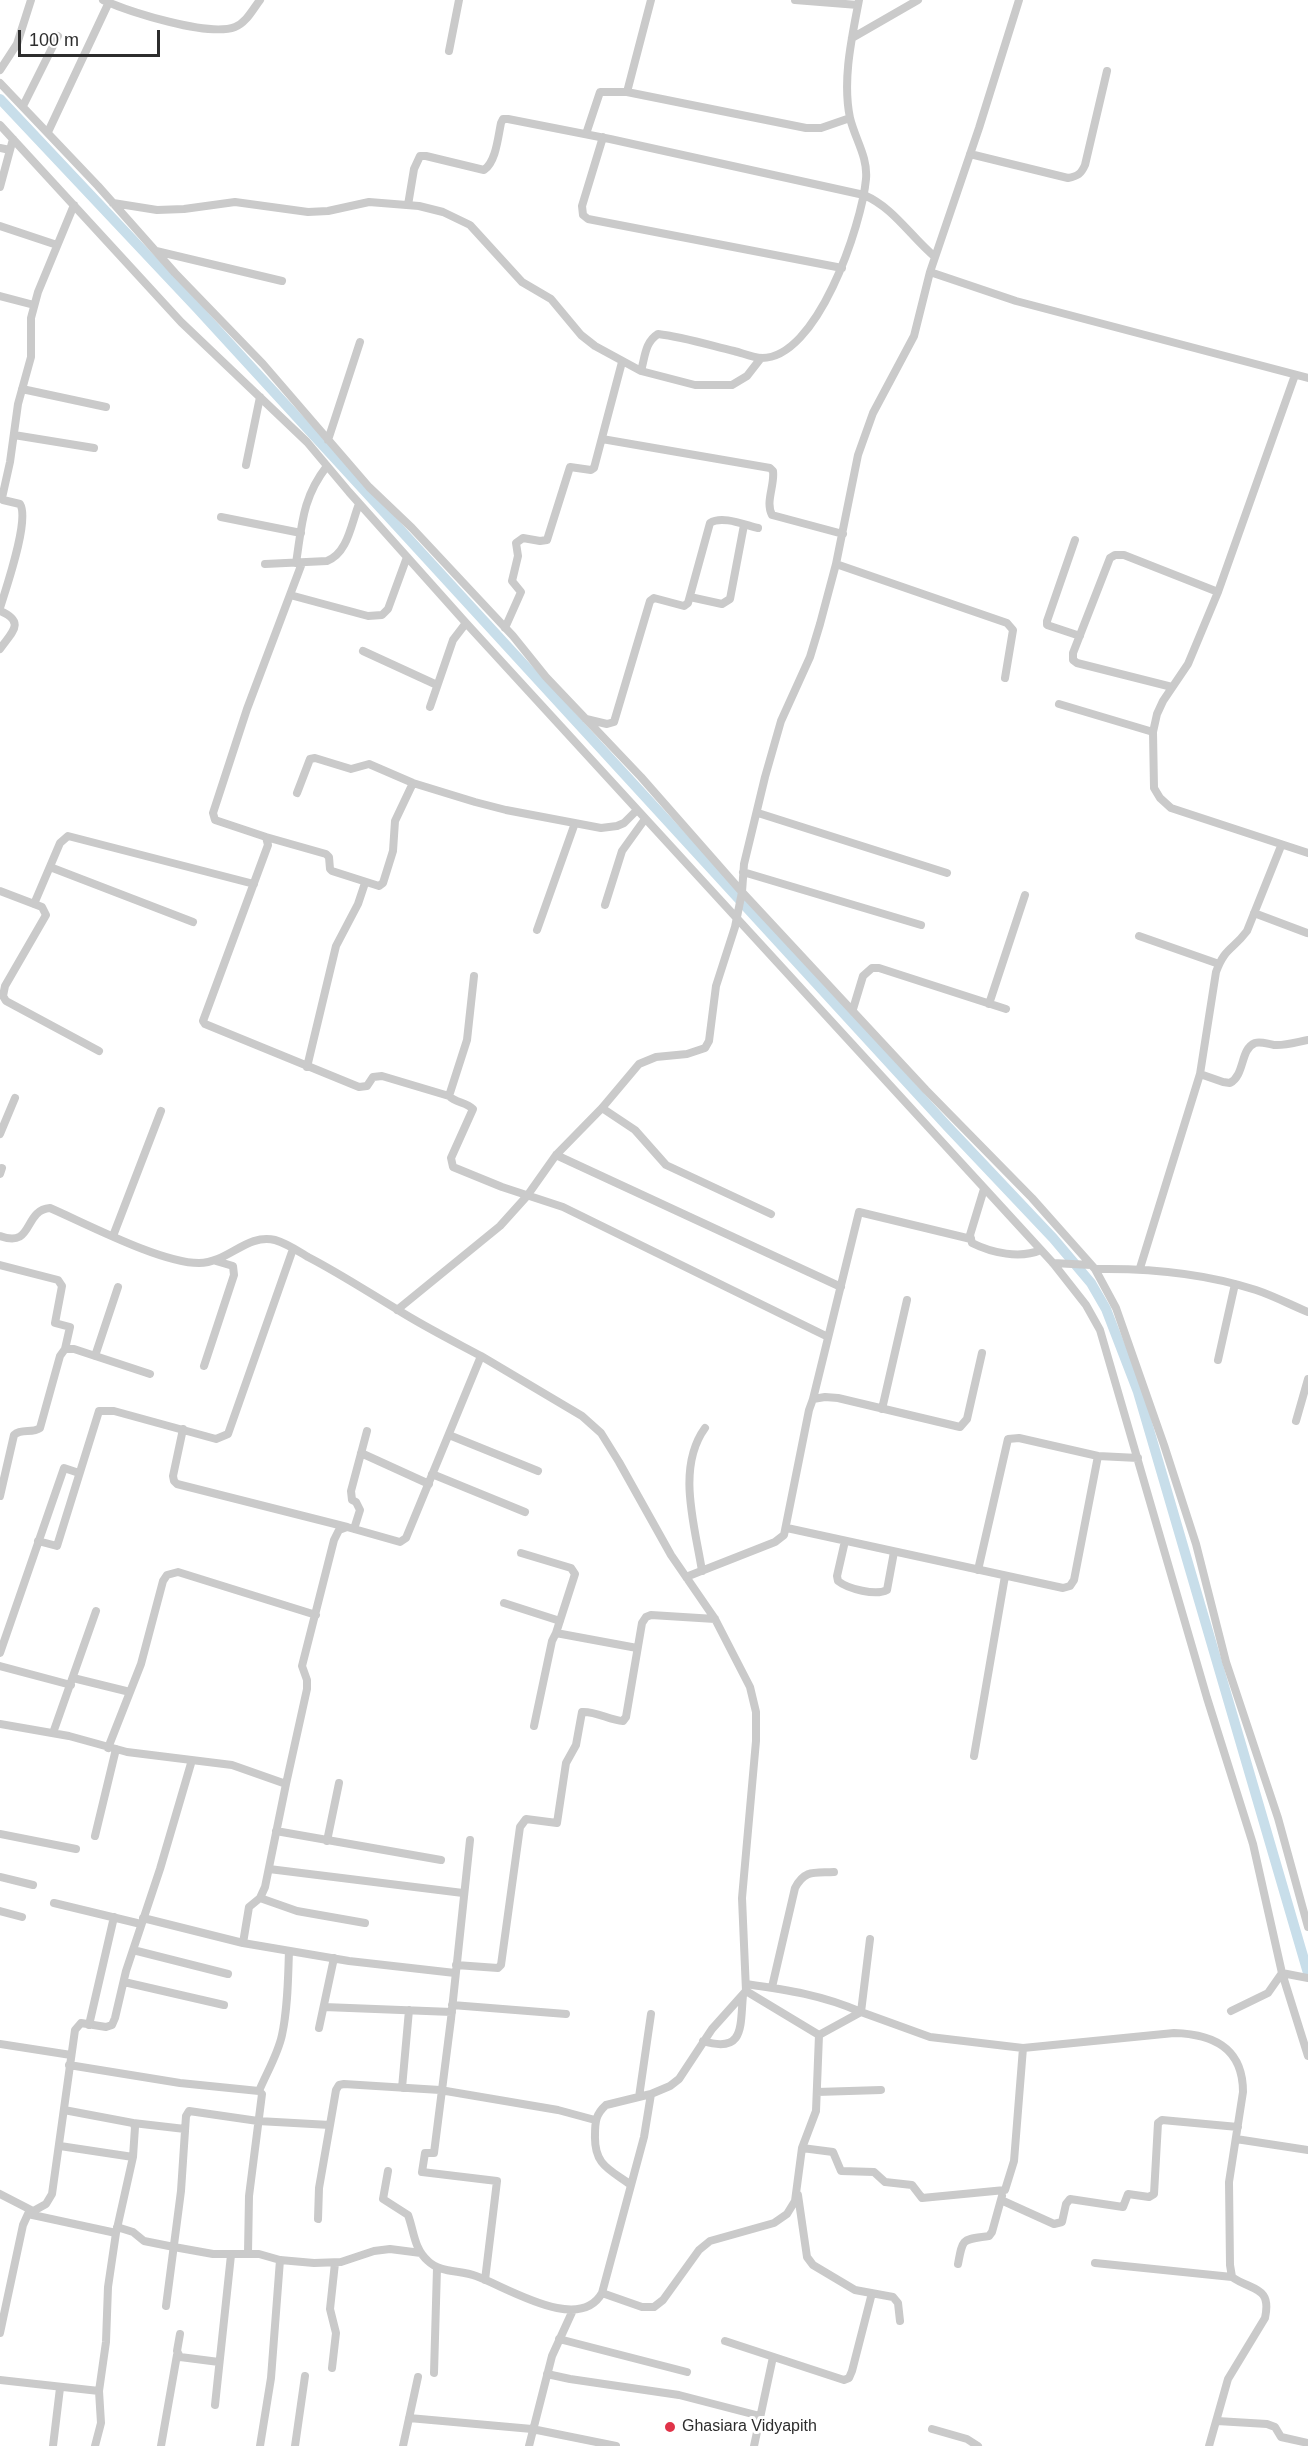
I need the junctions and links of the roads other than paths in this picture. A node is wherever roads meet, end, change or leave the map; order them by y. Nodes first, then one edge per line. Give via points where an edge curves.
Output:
1 (31, 0) edge
2 (260, 0) edge
3 (459, 0) edge
4 (651, 0) edge
5 (795, 0) edge
6 (918, 0) edge
7 (1019, 0) edge
8 (106, 1) edge
9 (858, 3) edge
10 (58, 36) dead end
11 (852, 38) junction
12 (449, 51) dead end
13 (0, 70) edge
14 (1107, 70) dead end
15 (0, 82) edge
16 (627, 93) junction
17 (23, 106) junction
18 (850, 118) junction
19 (0, 125) edge
20 (48, 132) junction
21 (586, 134) junction
22 (603, 137) junction
23 (13, 139) junction
24 (0, 148) edge
25 (10, 150) junction
26 (970, 154) junction
27 (0, 187) edge
28 (864, 195) junction
29 (112, 202) junction
30 (74, 205) junction
31 (408, 205) junction
32 (0, 226) edge
33 (57, 245) junction
34 (156, 251) junction
35 (935, 256) junction
36 (842, 268) junction
37 (930, 272) junction
38 (282, 281) dead end
39 (0, 296) edge
40 (34, 305) junction
41 (360, 342) dead end
42 (761, 358) junction
43 (622, 362) junction
44 (641, 371) junction
45 (1295, 375) junction
46 (1308, 378) edge
47 (22, 389) junction
48 (260, 397) junction
49 (106, 407) dead end
50 (14, 435) junction
51 (602, 439) junction
52 (328, 440) junction
53 (94, 448) dead end
54 (246, 465) dead end
55 (327, 466) junction
56 (359, 504) junction
57 (221, 517) dead end
58 (744, 525) junction
59 (758, 528) dead end
60 (301, 533) junction
61 (843, 534) junction
62 (1075, 540) dead end
63 (407, 557) junction
64 (299, 563) junction
65 (265, 564) dead end
66 (836, 564) junction
67 (1218, 592) junction
68 (290, 595) junction
69 (690, 597) junction
70 (0, 609) edge
71 (465, 623) junction
72 (505, 628) junction
73 (1080, 636) junction
74 (0, 649) edge
75 (363, 651) dead end
76 (1005, 678) dead end
77 (437, 685) junction
78 (1172, 687) junction
79 (1059, 704) dead end
80 (430, 707) dead end
81 (586, 719) junction
82 (1153, 732) junction
83 (413, 783) junction
84 (297, 793) dead end
85 (637, 810) junction
86 (758, 813) junction
87 (645, 819) junction
88 (575, 823) junction
89 (266, 837) junction
90 (1281, 846) junction
91 (1308, 853) edge
92 (50, 867) junction
93 (743, 872) junction
94 (947, 873) dead end
95 (365, 883) junction
96 (254, 884) junction
97 (0, 891) edge
98 (742, 892) junction
99 (1025, 895) dead end
100 (34, 904) junction
101 (605, 904) dead end
102 (1254, 913) junction
103 (736, 919) junction
104 (193, 922) dead end
105 (921, 925) dead end
106 (537, 930) dead end
107 (1307, 933) edge
108 (1138, 936) dead end
109 (1219, 964) junction
110 (474, 976) dead end
111 (989, 1004) junction
112 (853, 1009) junction
113 (1006, 1009) dead end
114 (1308, 1040) edge
115 (99, 1051) dead end
116 (307, 1066) junction
117 (1200, 1074) junction
118 (449, 1096) junction
119 (15, 1098) dead end
120 (603, 1108) junction
121 (161, 1111) dead end
122 (0, 1134) edge
123 (556, 1155) junction
124 (984, 1189) junction
125 (527, 1196) junction
126 (771, 1214) dead end
127 (0, 1236) edge
128 (113, 1236) junction
129 (971, 1239) junction
130 (293, 1249) junction
131 (1041, 1250) junction
132 (216, 1261) junction
133 (1055, 1263) junction
134 (0, 1265) edge
135 (1090, 1266) junction
136 (1140, 1268) junction
137 (1235, 1284) junction
138 (118, 1287) dead end
139 (841, 1287) junction
140 (907, 1300) dead end
141 (397, 1310) junction
142 (1308, 1312) edge
143 (828, 1337) junction
144 (65, 1349) junction
145 (982, 1353) dead end
146 (95, 1356) junction
147 (481, 1356) junction
148 (1218, 1360) dead end
149 (204, 1366) dead end
150 (150, 1374) dead end
151 (1308, 1378) edge
152 (813, 1399) junction
153 (882, 1409) junction
154 (1296, 1421) dead end
155 (705, 1428) dead end
156 (183, 1430) junction
157 (367, 1431) dead end
158 (449, 1435) junction
159 (361, 1453) junction
160 (1098, 1456) junction
161 (1138, 1458) junction
162 (3, 1468) edge
163 (538, 1471) dead end
164 (79, 1473) junction
165 (432, 1474) junction
166 (429, 1484) junction
167 (0, 1496) edge
168 (525, 1512) dead end
169 (350, 1528) junction
170 (787, 1528) junction
171 (38, 1541) junction
172 (845, 1541) junction
173 (894, 1552) junction
174 (521, 1553) dead end
175 (978, 1570) junction
176 (702, 1571) junction
177 (1005, 1576) junction
178 (686, 1577) junction
179 (504, 1603) dead end
180 (96, 1611) dead end
181 (316, 1616) junction
182 (715, 1619) junction
183 (560, 1621) junction
184 (556, 1633) junction
185 (637, 1648) junction
186 (0, 1653) edge
187 (0, 1666) edge
188 (72, 1682) junction
189 (130, 1692) junction
190 (0, 1724) edge
191 (534, 1726) dead end
192 (53, 1733) junction
193 (112, 1749) junction
194 (974, 1756) dead end
195 (192, 1760) junction
196 (339, 1783) dead end
197 (286, 1784) junction
198 (276, 1831) junction
199 (0, 1834) edge
200 (95, 1836) dead end
201 (470, 1840) dead end
202 (327, 1841) junction
203 (76, 1849) dead end
204 (441, 1860) dead end
205 (269, 1869) junction
206 (834, 1872) dead end
207 (0, 1877) edge
208 (33, 1885) dead end
209 (464, 1893) junction
210 (260, 1899) junction
211 (54, 1903) dead end
212 (0, 1911) edge
213 (22, 1917) dead end
214 (114, 1917) junction
215 (142, 1921) junction
216 (365, 1923) dead end
217 (1308, 1926) edge
218 (870, 1939) dead end
219 (243, 1943) junction
220 (133, 1950) junction
221 (289, 1951) junction
222 (334, 1958) junction
223 (456, 1969) junction
224 (1286, 1973) junction
225 (228, 1974) dead end
226 (1308, 1978) edge
227 (124, 1982) junction
228 (772, 1988) junction
229 (745, 1990) junction
230 (224, 2005) dead end
231 (324, 2007) junction
232 (452, 2008) junction
233 (410, 2010) junction
234 (1231, 2010) dead end
235 (861, 2012) junction
236 (566, 2014) dead end
237 (651, 2014) dead end
238 (90, 2025) junction
239 (320, 2028) dead end
240 (819, 2035) junction
241 (703, 2041) junction
242 (0, 2044) edge
243 (1023, 2048) junction
244 (71, 2055) junction
245 (1308, 2056) edge
246 (69, 2065) junction
247 (402, 2088) junction
248 (440, 2090) junction
249 (881, 2090) dead end
250 (260, 2091) junction
251 (817, 2092) junction
252 (651, 2094) junction
253 (639, 2097) junction
254 (64, 2110) junction
255 (595, 2120) junction
256 (258, 2121) junction
257 (133, 2123) junction
258 (330, 2125) junction
259 (1238, 2127) junction
260 (185, 2129) junction
261 (1236, 2139) junction
262 (60, 2146) junction
263 (802, 2148) junction
264 (1308, 2150) edge
265 (133, 2157) junction
266 (388, 2171) dead end
267 (631, 2184) junction
268 (797, 2185) junction
269 (1005, 2190) junction
270 (0, 2194) edge
271 (1001, 2199) junction
272 (30, 2213) junction
273 (318, 2219) dead end
274 (116, 2230) junction
275 (174, 2247) junction
276 (248, 2253) junction
277 (421, 2253) junction
278 (231, 2255) junction
279 (280, 2260) junction
280 (335, 2263) junction
281 (1095, 2263) dead end
282 (958, 2264) dead end
283 (437, 2268) junction
284 (1232, 2277) junction
285 (485, 2280) junction
286 (602, 2293) junction
287 (872, 2293) junction
288 (166, 2306) dead end
289 (573, 2310) junction
290 (900, 2320) dead end
291 (0, 2333) edge
292 (180, 2334) dead end
293 (559, 2339) junction
294 (725, 2341) dead end
295 (177, 2355) junction
296 (773, 2357) junction
297 (219, 2362) junction
298 (333, 2368) dead end
299 (687, 2372) dead end
300 (434, 2373) dead end
301 (547, 2374) junction
302 (305, 2376) dead end
303 (418, 2377) dead end
304 (0, 2380) edge
305 (60, 2388) junction
306 (99, 2391) junction
307 (215, 2405) dead end
308 (760, 2416) junction
309 (409, 2418) junction
310 (1217, 2421) junction
311 (531, 2429) junction
312 (932, 2429) dead end
313 (1308, 2443) edge
314 (53, 2446) edge
315 (95, 2446) edge
316 (161, 2446) edge
317 (261, 2446) edge
318 (295, 2446) edge
319 (403, 2446) edge
320 (529, 2446) edge
321 (616, 2446) edge
322 (754, 2446) edge
323 (978, 2446) edge
324 (1209, 2446) edge

1 - 13 street via 17,44
2 - 8 street via 244,21 224,30 208,30 151,16
3 - 12 street
4 - 16 street
5 - 9 street
6 - 11 street
7 - 26 street
8 - 20 street
9 - 11 street
10 - 17 street
11 - 18 street
14 - 26 street via 1082,173 1076,177
15 - 17 street
16 - 18 street via 806,128 820,128
16 - 21 street via 600,92
17 - 20 street
18 - 28 street via 866,170
19 - 23 street
20 - 29 street
21 - 22 street
21 - 31 street via 503,119 492,160 484,170 420,156
22 - 28 street
22 - 36 street via 582,206 588,219
23 - 25 street
23 - 30 street
24 - 25 street
25 - 27 street
26 - 35 street
28 - 35 street via 887,208
28 - 36 street
29 - 31 street via 157,210 235,202 308,212 369,202
29 - 34 street
30 - 33 street
30 - 48 street via 181,322
31 - 43 street via 443,212 470,225 522,282 551,299 581,335
32 - 33 street
33 - 40 street
34 - 38 street
34 - 52 street via 263,364
35 - 37 street
36 - 42 street via 814,321 799,339 783,352
37 - 45 street via 1016,301
37 - 61 street via 912,343 866,431
39 - 40 street
40 - 47 street via 31,357
41 - 52 street
42 - 44 street via 747,376 732,384 695,384
42 - 44 street via 658,334 648,344
43 - 44 street
43 - 51 street
45 - 46 street
45 - 67 street
47 - 49 street
47 - 50 street
48 - 54 street
48 - 55 street
50 - 53 street
50 - 70 street via 2,498 20,504 23,511 16,554
51 - 61 street via 770,468 774,471 769,506 772,515
51 - 72 street via 594,468 570,466 547,540 523,538 516,543 518,556 512,581 521,592
52 - 72 street
55 - 56 street
55 - 60 street via 308,496
56 - 63 street
56 - 64 street via 342,550 335,558
57 - 60 street
58 - 59 street
58 - 69 street via 723,520 710,523
58 - 69 street via 730,599 722,604
60 - 64 street
61 - 66 street
62 - 73 street via 1047,625
63 - 68 street via 388,609 382,615 368,616
63 - 71 street
64 - 65 street
64 - 68 street
66 - 76 street via 1007,623 1013,630
66 - 86 street via 810,657 781,721
67 - 73 street via 1124,555 1115,555 1110,558
67 - 78 street via 1188,664
68 - 89 street via 213,813 215,820
69 - 81 street via 684,606 654,598 650,601 617,717 610,724
70 - 74 street via 12,616 15,628
71 - 77 street via 453,640
71 - 85 street
72 - 81 street
73 - 78 street via 1072,657 1077,663
75 - 77 street
77 - 80 street
78 - 82 street via 1162,700
79 - 82 street
81 - 98 street
82 - 90 street via 1155,788 1171,808
83 - 84 street via 369,764 351,770 315,758 308,763
83 - 88 street via 506,810
83 - 95 street via 395,821 393,851 383,883
85 - 87 street
85 - 88 street via 617,826 601,828
86 - 93 street
86 - 94 street
87 - 101 street via 622,851
87 - 103 street
88 - 106 street
89 - 95 street via 326,854 330,869
89 - 96 street via 268,845
90 - 91 street
90 - 102 street
92 - 96 street via 60,843 68,836
92 - 100 street
92 - 104 street
93 - 98 street
93 - 105 street
95 - 116 street via 336,946
96 - 116 street via 203,1021
97 - 100 street
98 - 103 street
98 - 112 street
99 - 111 street
100 - 115 street via 45,910 45,921 4,986 3,996
102 - 107 street
102 - 109 street via 1247,931 1228,948
103 - 120 street via 716,986 705,1048 646,1060
103 - 124 street
108 - 109 street
109 - 117 street
110 - 118 street via 466,1040
111 - 112 street via 872,968 863,976
111 - 113 street
112 - 135 street via 1032,1198
114 - 117 street via 1285,1045 1252,1044 1239,1074 1230,1083
116 - 118 street via 359,1087 382,1076
117 - 136 street
118 - 125 street via 473,1108 451,1158 453,1167
119 - 122 street
120 - 123 street
120 - 126 street via 635,1130 666,1165
121 - 128 street
123 - 125 street
123 - 139 street
124 - 129 street
124 - 131 street
125 - 141 street via 500,1226
125 - 143 street via 581,1216
127 - 128 street via 22,1236 36,1213 50,1208
128 - 132 street via 177,1260
129 - 131 street via 976,1245 1011,1254 1030,1255
129 - 139 street via 859,1212
130 - 132 street via 265,1238
130 - 141 street
130 - 156 street via 228,1434 216,1439
131 - 133 street
132 - 149 street via 233,1266 234,1275
133 - 135 street
133 - 161 street via 1100,1330
134 - 144 street via 58,1281 62,1286 55,1323 70,1327
135 - 136 street
135 - 217 street via 1116,1308 1164,1445
136 - 137 street
137 - 142 street
137 - 148 street
138 - 146 street
139 - 143 street
140 - 153 street
141 - 147 street
143 - 152 street
144 - 146 street
144 - 162 street via 40,1428 14,1435
145 - 153 street via 967,1419 960,1427
146 - 150 street
147 - 158 street
147 - 178 street via 582,1416 601,1433
151 - 154 street
152 - 153 street via 838,1398
152 - 170 street
155 - 176 street via 690,1470
156 - 164 street via 114,1411 99,1411
156 - 169 street via 173,1476 177,1484
157 - 159 street
158 - 163 street
158 - 165 street
159 - 166 street
159 - 169 street via 351,1491 360,1510
160 - 161 street
160 - 175 street via 1019,1438 1008,1439
160 - 177 street via 1070,1586 1053,1587
161 - 224 street via 1253,1844
162 - 167 street
164 - 171 street via 64,1468
164 - 171 street via 57,1546
165 - 166 street
165 - 168 street
166 - 169 street via 412,1528 400,1542
169 - 181 street via 339,1530 334,1540
170 - 172 street
170 - 176 street via 775,1542
171 - 186 street
172 - 173 street
172 - 173 street via 838,1581 876,1593 887,1590
173 - 175 street
174 - 183 street via 574,1571
175 - 177 street
176 - 178 street
177 - 194 street
178 - 182 street
179 - 183 street
180 - 188 street
181 - 189 street via 172,1572 163,1581
181 - 197 street via 302,1666 307,1689
182 - 185 street via 651,1615 642,1623
182 - 229 street via 750,1687 756,1712 742,1899
183 - 184 street
184 - 185 street
184 - 191 street
185 - 223 street via 623,1720 589,1711 579,1717 576,1745 566,1763 557,1823 526,1819 520,1827 501,1965
187 - 188 street
188 - 189 street
188 - 192 street
189 - 193 street
190 - 192 street
192 - 193 street
193 - 195 street
193 - 200 street
195 - 197 street via 232,1765
195 - 215 street
196 - 202 street
197 - 198 street
198 - 202 street
198 - 205 street
199 - 203 street
201 - 209 street
202 - 204 street
205 - 209 street
205 - 210 street
206 - 228 street via 808,1874 795,1888
207 - 208 street
209 - 223 street
210 - 216 street via 297,1911
210 - 219 street via 249,1908
211 - 214 street
212 - 213 street
214 - 215 street
214 - 238 street
215 - 219 street
215 - 220 street
218 - 235 street
219 - 221 street
220 - 225 street
220 - 227 street
221 - 222 street
221 - 250 street via 282,2034
222 - 223 street
222 - 231 street
223 - 232 street
224 - 226 street
224 - 234 street via 1268,1993
224 - 245 street
227 - 230 street
227 - 238 street via 112,2025
228 - 229 street
228 - 235 street via 831,1999
229 - 240 street
229 - 241 street
229 - 241 street via 737,2037 725,2045
231 - 233 street
231 - 239 street
232 - 233 street
232 - 236 street
232 - 248 street
233 - 247 street
235 - 240 street
235 - 243 street via 930,2037
237 - 253 street
238 - 244 street via 77,2025
240 - 251 street
241 - 252 street via 679,2079
242 - 244 street
243 - 259 street via 1174,2033 1211,2039 1236,2059 1243,2077
243 - 269 street via 1014,2161
244 - 246 street
246 - 250 street
246 - 254 street
247 - 248 street
247 - 258 street via 339,2085
248 - 255 street
248 - 285 street via 434,2153 425,2153 422,2172 497,2181
249 - 251 street
250 - 256 street
251 - 263 street via 816,2111
252 - 253 street
252 - 267 street
253 - 255 street via 606,2105
254 - 257 street
254 - 262 street
255 - 267 street via 596,2156
256 - 258 street
256 - 260 street via 189,2112
256 - 276 street via 249,2196
257 - 260 street
257 - 265 street
258 - 273 street via 320,2178
259 - 261 street
259 - 271 street via 1158,2122 1154,2194 1149,2197 1131,2193 1122,2207 1070,2199 1062,2222 1054,2224
260 - 275 street
261 - 264 street
261 - 284 street via 1229,2182
262 - 265 street
262 - 272 street via 50,2199
263 - 268 street
263 - 269 street via 833,2152 841,2171 874,2172 885,2182 912,2186 922,2198
265 - 274 street
266 - 277 street via 383,2199 408,2215
267 - 286 street
268 - 286 street via 795,2201 787,2214 774,2223 710,2241 654,2307 642,2307
268 - 287 street via 807,2257 813,2265 845,2284
269 - 271 street
270 - 272 street
271 - 282 street via 992,2232 989,2236 965,2239
272 - 274 street
272 - 291 street via 23,2225
274 - 275 street
274 - 306 street
275 - 278 street
275 - 288 street
276 - 278 street
276 - 279 street
277 - 280 street via 390,2249
277 - 283 street
278 - 297 street
279 - 280 street
279 - 317 street via 271,2378
280 - 298 street via 330,2310 336,2333
281 - 284 street
283 - 285 street
283 - 300 street
284 - 310 street via 1257,2289 1265,2296 1267,2307 1265,2318 1228,2379
285 - 289 street via 525,2298
286 - 289 street via 587,2308
287 - 290 street via 892,2296 898,2302
287 - 296 street via 849,2378 838,2379
289 - 293 street
292 - 295 street
293 - 299 street
293 - 301 street
294 - 296 street
295 - 297 street
295 - 316 street
296 - 308 street
297 - 307 street
301 - 308 street via 679,2395
301 - 311 street
302 - 318 street
303 - 309 street
304 - 305 street
305 - 306 street
305 - 314 street
306 - 315 street via 101,2423
308 - 322 street
309 - 311 street
309 - 319 street
310 - 313 street via 1267,2424 1275,2427 1281,2437
310 - 324 street
311 - 320 street
311 - 321 street
312 - 323 street

